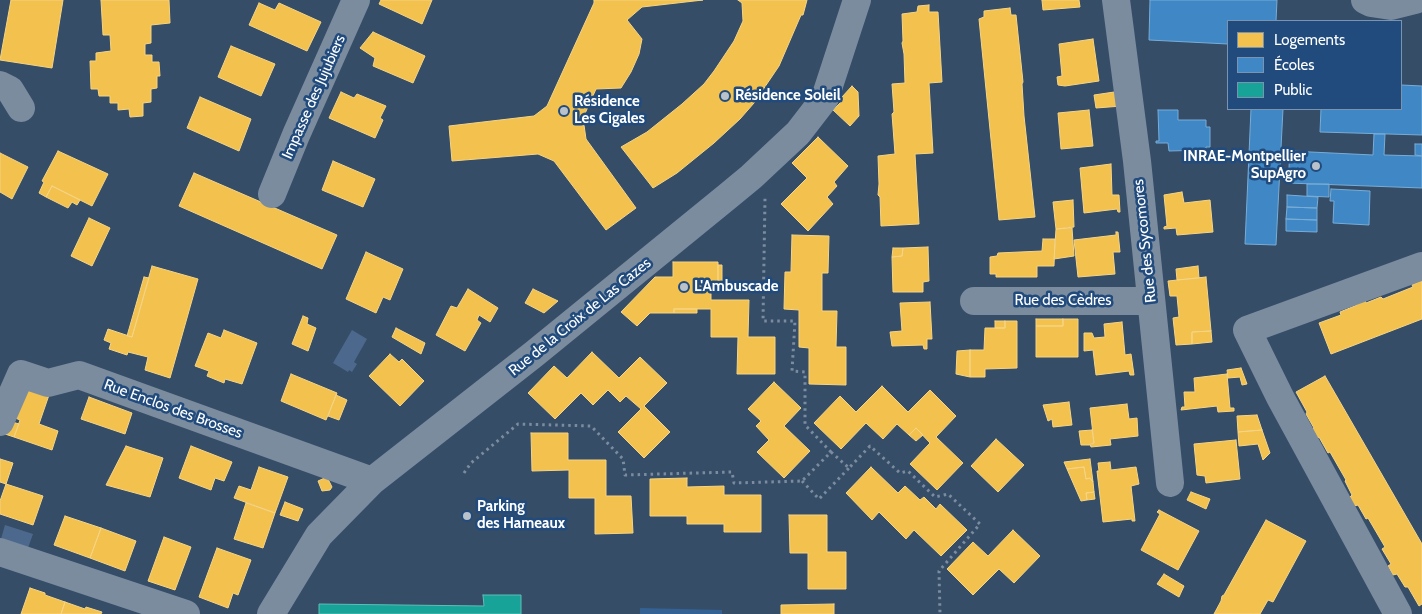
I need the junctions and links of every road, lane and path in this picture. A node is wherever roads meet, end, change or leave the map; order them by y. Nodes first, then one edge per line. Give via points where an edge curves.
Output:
1 (356, 0) edge
2 (857, 0) edge
3 (1116, 0) edge
4 (1366, 0) edge
5 (1415, 0) edge
6 (0, 85) edge
7 (20, 108) dead end
8 (751, 177) junction
9 (272, 194) dead end
10 (1422, 266) edge
11 (974, 301) dead end
12 (1151, 301) junction
13 (0, 422) edge
14 (831, 452) junction
15 (849, 468) junction
16 (464, 473) dead end
17 (372, 481) junction
18 (802, 481) junction
19 (1170, 483) dead end
20 (0, 552) edge
21 (186, 614) edge
22 (271, 614) edge
23 (940, 614) edge
24 (1398, 614) edge

1 - 9 street, Impasse des Jujubiers
2 - 8 street, Rue de la Croix de Las Cazes via 825,98 798,133
3 - 12 street, Rue des Sycomores
4 - 5 street via 1392,6
6 - 7 street via 10,90
8 - 14 path via 765,194 763,320 795,321 792,371 805,372 805,425
8 - 17 street, Rue de la Croix de Las Cazes
10 - 24 street via 1247,330
11 - 12 street, Rue des Cèdres
12 - 19 street, Rue des Sycomores
13 - 17 street, Rue Enclos des Brosses via 21,374 48,383 79,375
14 - 15 path
14 - 18 path
15 - 18 path via 819,499
15 - 23 path via 870,446 900,473 908,471 935,497 948,494 980,524 939,570
16 - 18 path via 471,463 518,424 591,426 623,459 625,475 732,472 734,483
17 - 22 street, Rue de la Croix de Las Cazes via 320,534
20 - 21 street

